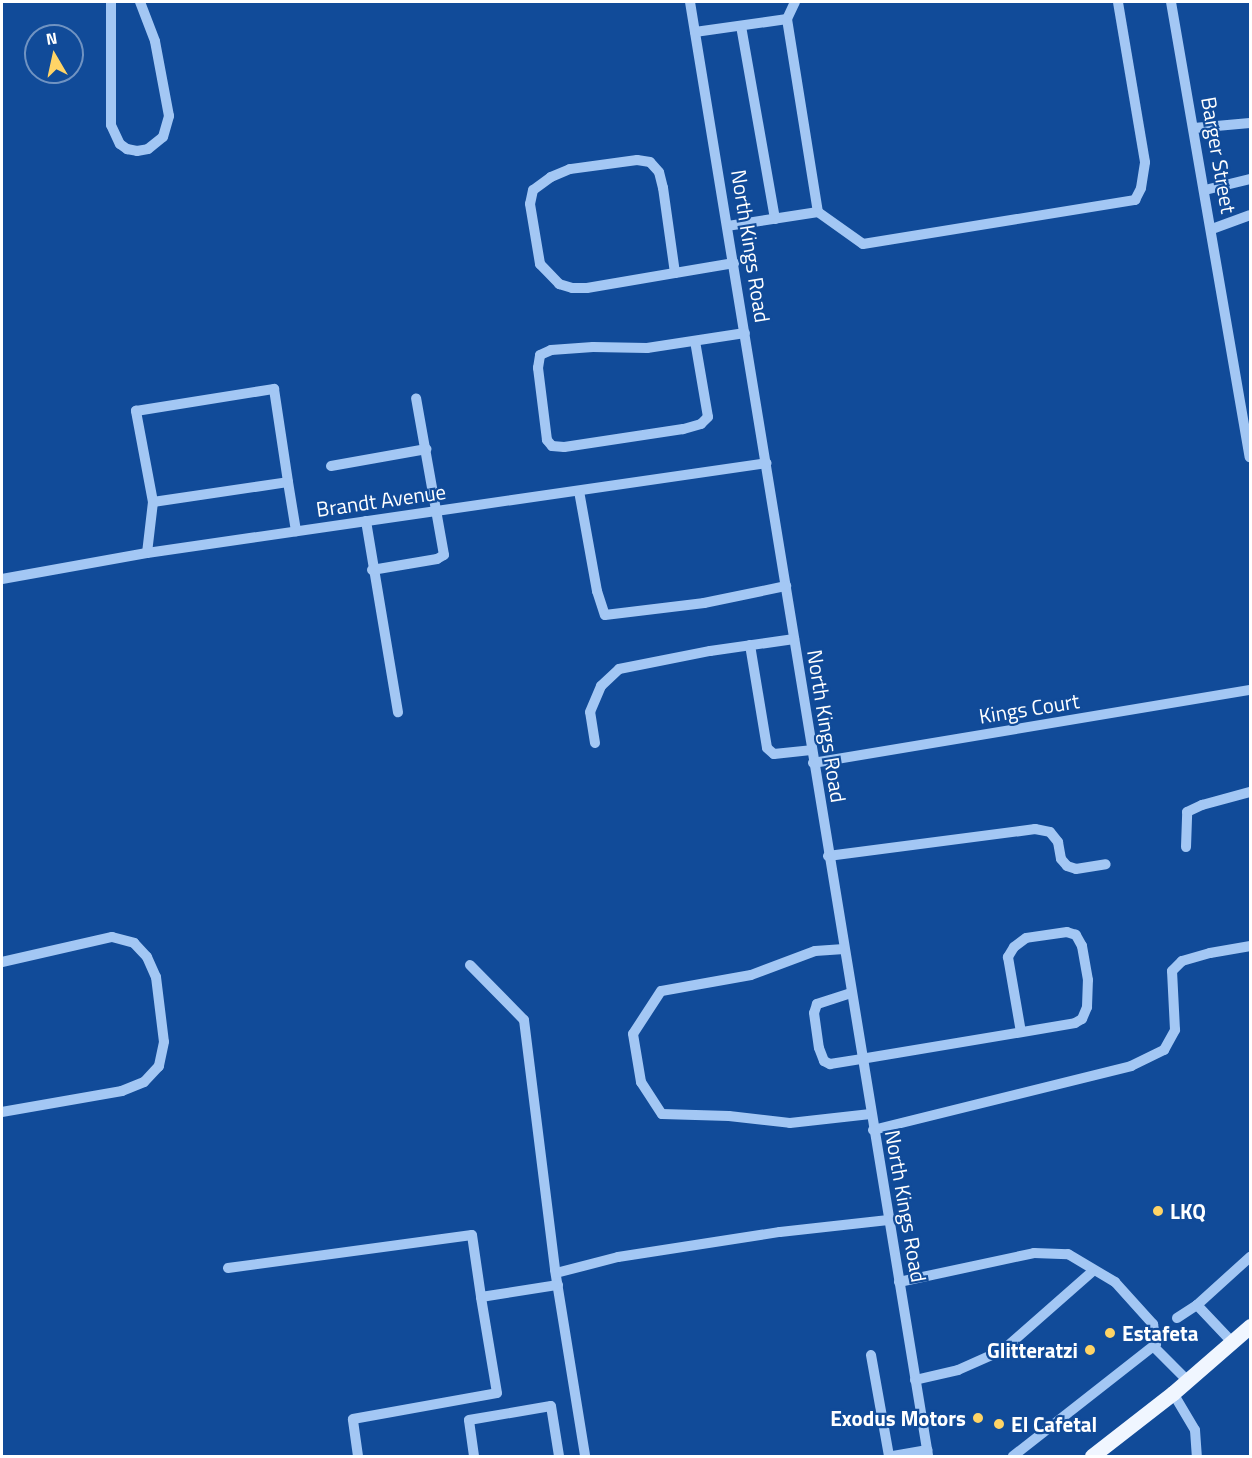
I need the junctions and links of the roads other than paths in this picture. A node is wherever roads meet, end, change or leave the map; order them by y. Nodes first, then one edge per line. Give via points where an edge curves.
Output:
1 (111, 2) edge
2 (140, 2) edge
3 (690, 2) edge
4 (795, 2) edge
5 (1118, 2) edge
6 (1171, 2) edge
7 (787, 19) junction
8 (741, 26) junction
9 (695, 32) junction
10 (1251, 123) edge
11 (1194, 128) junction
12 (1251, 179) edge
13 (1205, 190) junction
14 (818, 212) junction
15 (1251, 215) edge
16 (775, 219) junction
17 (728, 226) junction
18 (1212, 229) junction
19 (734, 263) junction
20 (675, 273) junction
21 (745, 333) junction
22 (695, 341) junction
23 (416, 398) dead end
24 (426, 449) junction
25 (1251, 457) edge
26 (767, 463) junction
27 (331, 466) dead end
28 (288, 482) junction
29 (579, 490) junction
30 (153, 502) junction
31 (437, 511) junction
32 (366, 521) junction
33 (296, 531) junction
34 (147, 553) junction
35 (372, 570) junction
36 (2, 579) edge
37 (786, 586) junction
38 (794, 639) junction
39 (750, 645) junction
40 (1251, 690) edge
41 (398, 712) dead end
42 (595, 743) dead end
43 (811, 750) junction
44 (813, 763) junction
45 (1251, 792) edge
46 (1186, 848) dead end
47 (828, 856) junction
48 (1106, 864) dead end
49 (1251, 946) edge
50 (844, 949) junction
51 (2, 962) edge
52 (470, 965) dead end
53 (851, 993) junction
54 (1021, 1032) junction
55 (861, 1059) junction
56 (2, 1112) edge
57 (870, 1114) junction
58 (873, 1130) junction
59 (888, 1220) junction
60 (1251, 1257) edge
61 (228, 1268) dead end
62 (1093, 1271) junction
63 (556, 1273) junction
64 (898, 1282) junction
65 (558, 1285) junction
66 (481, 1297) junction
67 (1197, 1305) junction
68 (1177, 1318) dead end
69 (1251, 1326) edge
70 (1232, 1342) junction
71 (1153, 1346) junction
72 (871, 1355) dead end
73 (915, 1380) junction
74 (1187, 1380) junction
75 (1173, 1393) junction
76 (928, 1453) edge
77 (358, 1456) edge
78 (474, 1456) edge
79 (559, 1456) edge
80 (585, 1456) edge
81 (891, 1456) edge
82 (1013, 1456) edge
83 (1092, 1456) edge
84 (1197, 1456) edge

1 - 2 street via 111,125 120,144 137,151 163,137 169,116 155,42
3 - 9 street, North Kings Road
4 - 7 street
5 - 14 street via 1145,162 1136,200 863,244
6 - 11 street, Barger Street
7 - 8 street
7 - 14 street
8 - 9 street
8 - 16 street
9 - 17 street, North Kings Road
10 - 11 street
11 - 13 street, Barger Street
12 - 13 street
13 - 18 street, Barger Street
14 - 16 street
15 - 18 street
16 - 17 street
17 - 19 street, North Kings Road
18 - 25 street, Barger Street
19 - 20 street
19 - 21 street, North Kings Road
20 - 20 street via 587,288 559,284 540,264 530,204 534,190 570,169 637,160 650,162 663,188
21 - 22 street
21 - 26 street, North Kings Road
22 - 22 street via 647,348 551,350 540,355 538,368 547,440 552,446 564,447 701,424 708,417
23 - 24 street
24 - 27 street
24 - 31 street
26 - 29 street, Brandt Avenue
26 - 37 street, North Kings Road
28 - 30 street
28 - 30 street via 274,389 136,411
28 - 33 street
29 - 31 street, Brandt Avenue
29 - 37 street via 605,615 704,603
30 - 34 street
31 - 32 street, Brandt Avenue
31 - 35 street via 444,555
32 - 33 street, Brandt Avenue
32 - 35 street
33 - 34 street, Brandt Avenue
34 - 36 street, Brandt Avenue
35 - 41 street
37 - 38 street, North Kings Road
38 - 39 street
38 - 43 street, North Kings Road
39 - 42 street via 619,669 601,686 590,712
39 - 43 street via 767,748 774,753
40 - 44 street, Kings Court
43 - 44 street, North Kings Road
44 - 47 street, North Kings Road
45 - 46 street via 1187,812
47 - 48 street via 1035,829 1050,832 1067,866 1077,869
47 - 50 street, North Kings Road
49 - 58 street via 1182,961 1172,971 1174,1030 1164,1050 1131,1066
50 - 53 street, North Kings Road
50 - 57 street via 815,951 751,975 661,991 633,1034 641,1082 662,1114 790,1123
51 - 56 street via 112,937 134,943 147,957 156,977 164,1042 159,1066 144,1082 122,1091
52 - 63 street via 524,1020
53 - 55 street, North Kings Road
53 - 55 street via 817,1004 814,1013 819,1048 824,1060 831,1064
54 - 54 street via 1083,1019 1088,980 1076,935 1067,932 1026,938 1014,946 1008,957
54 - 55 street
55 - 57 street, North Kings Road
57 - 58 street, North Kings Road
58 - 59 street, North Kings Road
59 - 63 street via 618,1257
59 - 64 street, North Kings Road
60 - 67 street
61 - 66 street via 472,1235
62 - 64 street via 1068,1254 1034,1253
62 - 71 street via 1115,1282 1153,1324
62 - 73 street via 1003,1350 958,1370
63 - 65 street
64 - 73 street, North Kings Road
65 - 66 street
65 - 80 street
66 - 77 street via 497,1393 353,1419
67 - 68 street
67 - 70 street
69 - 70 main road
70 - 74 main road
71 - 74 street
71 - 82 street
72 - 81 street
73 - 76 street, North Kings Road
74 - 75 main road
75 - 83 main road
75 - 84 street via 1195,1430
76 - 81 street
78 - 79 street via 469,1420 551,1406

